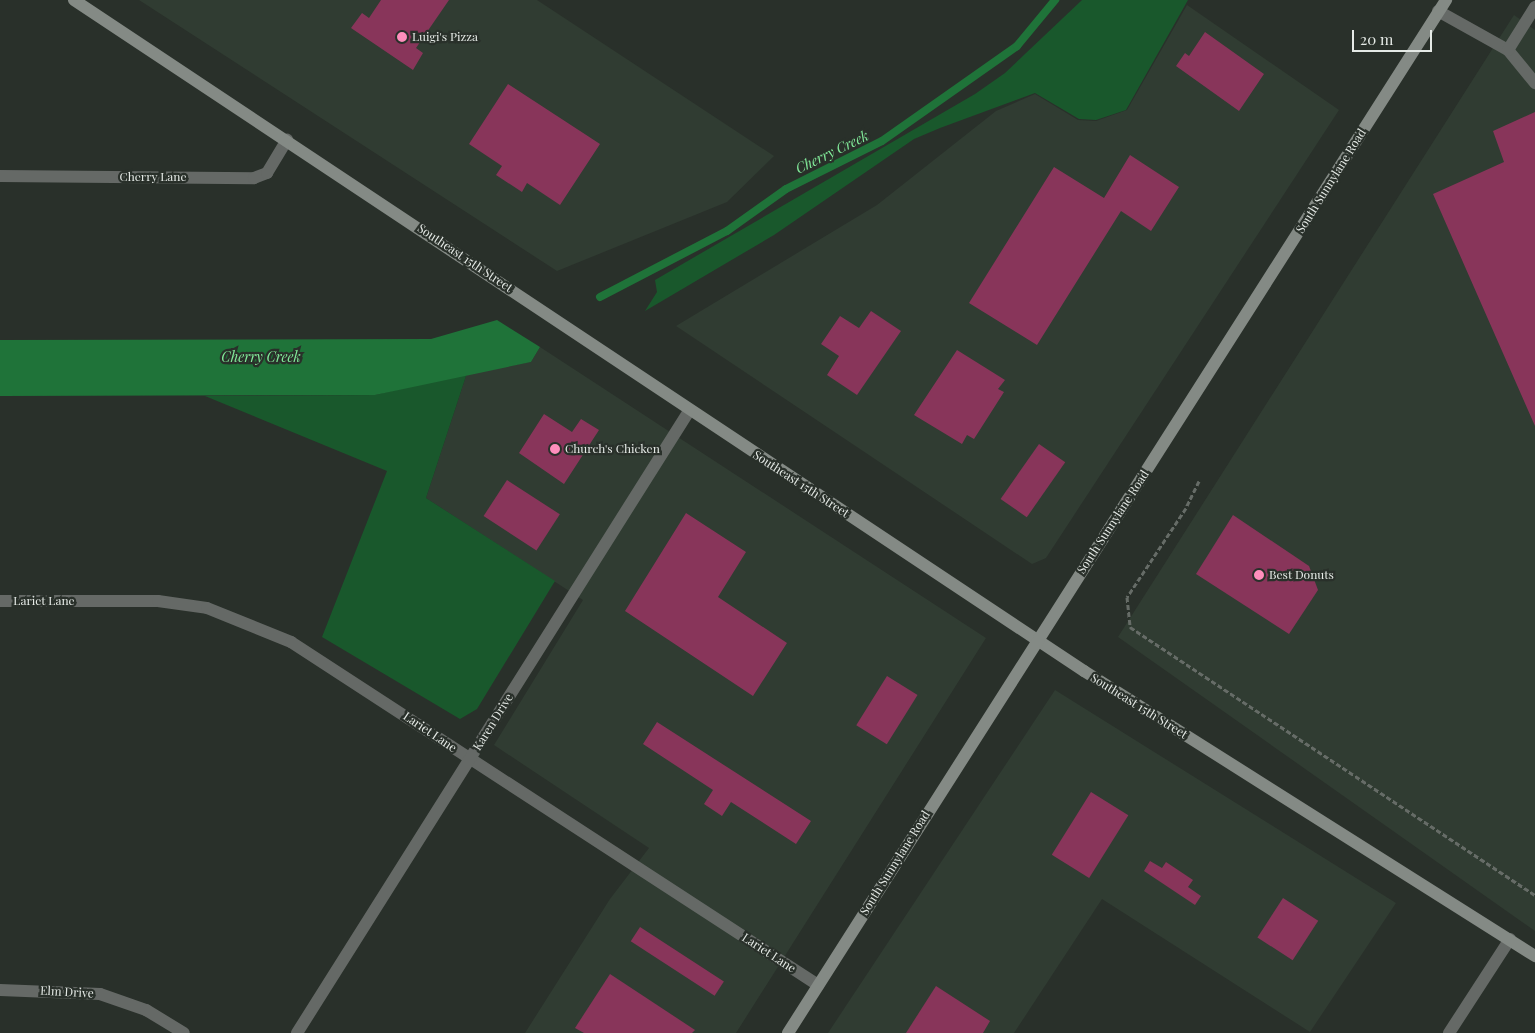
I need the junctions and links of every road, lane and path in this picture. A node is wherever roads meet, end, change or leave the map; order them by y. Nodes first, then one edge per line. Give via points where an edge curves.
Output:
1 (74, 0) edge
2 (1446, 0) edge
3 (1535, 7) edge
4 (1438, 11) junction
5 (1508, 50) junction
6 (1535, 83) edge
7 (287, 140) junction
8 (0, 176) edge
9 (690, 411) junction
10 (1200, 481) dead end
11 (0, 601) edge
12 (1036, 639) junction
13 (470, 759) junction
14 (1535, 895) edge
15 (1510, 939) junction
16 (1535, 956) edge
17 (818, 986) junction
18 (0, 990) edge
19 (184, 1033) edge
20 (297, 1033) edge
21 (788, 1033) edge
22 (1449, 1033) edge

1 - 7 main road, Southeast 15th Street
2 - 4 main road, South Sunnylane Road
3 - 5 street
4 - 5 street
4 - 12 main road, South Sunnylane Road
5 - 6 street
7 - 8 street, Cherry Lane via 266,173 254,178
7 - 9 main road, Southeast 15th Street
9 - 12 main road, Southeast 15th Street
9 - 13 street, Karen Drive
10 - 14 path via 1186,508 1127,597 1130,627
11 - 13 street, Lariet Lane via 158,601 207,608 291,642
12 - 15 main road, Southeast 15th Street
12 - 17 main road, South Sunnylane Road
13 - 17 street, Lariet Lane
13 - 20 street, Karen Drive
15 - 16 main road, Southeast 15th Street
15 - 22 street
17 - 21 main road, South Sunnylane Road
18 - 19 street, Elm Drive via 100,994 146,1010

